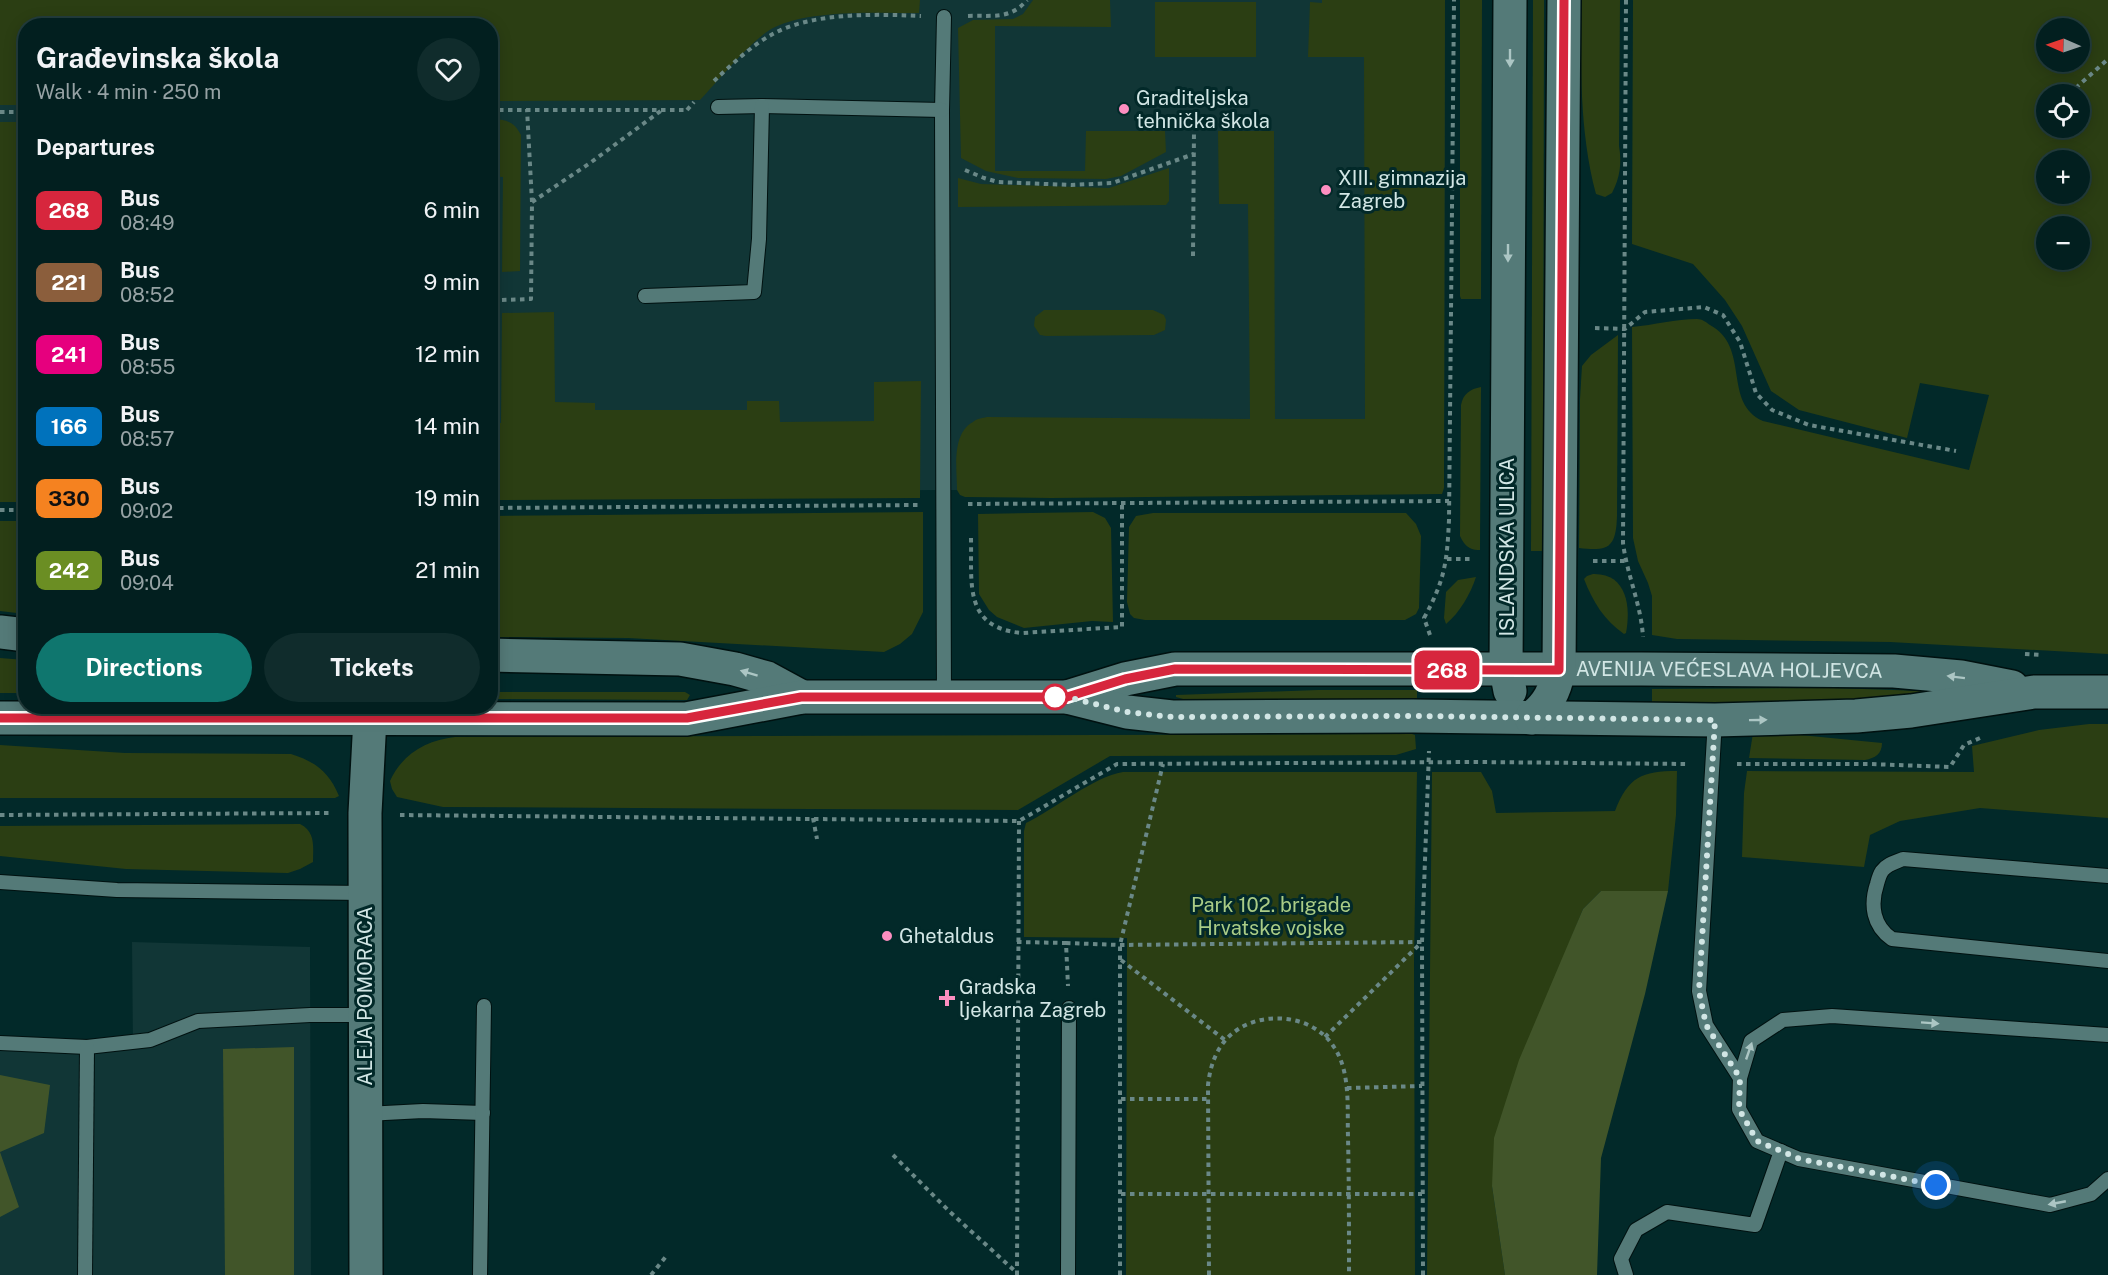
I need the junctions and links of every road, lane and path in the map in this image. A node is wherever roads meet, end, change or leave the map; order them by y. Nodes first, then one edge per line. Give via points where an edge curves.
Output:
1 (1027, 0) edge
2 (1454, 0) edge
3 (1510, 0) edge
4 (1564, 0) edge
5 (1626, 0) edge
6 (944, 17) junction
7 (2108, 59) edge
8 (2080, 84) edge
9 (708, 88) dead end
10 (701, 95) dead end
11 (762, 106) junction
12 (718, 107) joint
13 (527, 109) junction
14 (498, 110) edge
15 (663, 110) junction
16 (687, 110) junction
17 (942, 110) junction
18 (0, 112) edge
19 (18, 112) edge
20 (1194, 131) dead end
21 (1194, 154) junction
22 (943, 159) junction
23 (532, 202) junction
24 (1193, 256) dead end
25 (645, 297) dead end
26 (502, 300) dead end
27 (1596, 329) dead end
28 (1625, 329) junction
29 (1956, 452) dead end
30 (1449, 501) junction
31 (961, 504) dead end
32 (970, 504) junction
33 (1122, 504) junction
34 (924, 505) dead end
35 (498, 508) edge
36 (0, 510) edge
37 (18, 510) edge
38 (970, 515) dead end
39 (971, 537) dead end
40 (1447, 559) junction
41 (1480, 560) dead end
42 (1584, 561) dead end
43 (1625, 561) junction
44 (0, 632) edge
45 (18, 634) edge
46 (1430, 634) dead end
47 (1642, 646) dead end
48 (498, 655) edge
49 (530, 656) junction
50 (498, 662) edge
51 (1506, 670) junction
52 (1559, 670) junction
53 (2034, 692) junction
54 (2108, 692) edge
55 (801, 697) junction
56 (1067, 697) junction
57 (944, 698) junction
58 (251, 714) edge
59 (377, 714) edge
60 (480, 714) edge
61 (0, 718) edge
62 (1531, 718) junction
63 (1715, 720) junction
64 (1986, 736) dead end
65 (1429, 762) junction
66 (1163, 764) junction
67 (1712, 764) junction
68 (341, 813) dead end
69 (0, 815) edge
70 (398, 815) dead end
71 (813, 818) junction
72 (1019, 821) junction
73 (817, 839) dead end
74 (2108, 876) edge
75 (0, 882) edge
76 (365, 893) junction
77 (1017, 942) junction
78 (1422, 942) junction
79 (1066, 943) junction
80 (1120, 945) junction
81 (1121, 960) junction
82 (2108, 961) edge
83 (484, 1006) dead end
84 (1069, 1008) joint
85 (365, 1015) junction
86 (2108, 1035) edge
87 (1325, 1037) junction
88 (1225, 1040) junction
89 (0, 1043) edge
90 (87, 1047) junction
91 (1740, 1078) junction
92 (1422, 1086) junction
93 (1347, 1088) junction
94 (1120, 1099) junction
95 (1208, 1099) junction
96 (483, 1113) junction
97 (366, 1114) junction
98 (1781, 1151) junction
99 (893, 1155) dead end
100 (2108, 1179) edge
101 (1121, 1194) junction
102 (1350, 1194) junction
103 (1422, 1194) junction
104 (1208, 1195) junction
105 (668, 1254) dead end
106 (1017, 1274) edge
107 (85, 1275) edge
108 (366, 1275) edge
109 (480, 1275) edge
110 (651, 1275) edge
111 (1068, 1275) edge
112 (1120, 1275) edge
113 (1209, 1275) edge
114 (1349, 1275) edge
115 (1423, 1275) edge
116 (1626, 1275) edge

1 - 6 path via 1009,14
2 - 30 path
3 -> 51 street, ISLANDSKA ULICA
4 - 52 street
5 - 28 path
6 - 9 path via 805,21 771,34 729,66
6 - 17 lane
7 - 8 path
10 - 16 path
11 - 12 lane
11 - 17 lane
11 - 25 lane via 754,292
12 - 16 path
13 - 14 path
13 - 15 path
13 - 23 path
15 - 16 path
15 - 23 path
17 - 22 lane
18 - 19 path
20 - 21 path
21 - 22 path via 1112,183 1071,185 998,182
21 - 24 path
22 - 57 lane
23 - 26 path via 531,299
27 - 28 path
28 - 29 path via 1645,312 1704,308 1723,315 1740,342 1756,393 1772,410 1809,425
28 - 43 path
30 - 33 path
30 - 40 path
31 - 32 path
32 - 33 path
32 - 38 path
33 - 39 path via 1122,627 1022,633 990,625 973,599
34 - 35 path
36 - 37 path
40 - 41 path
40 - 46 path via 1424,618
42 - 43 path
43 - 47 path via 1642,622
44 - 45 street
48 - 49 street, AVENIJA VEĆESLAVA HOLJEVCA
49 - 50 street
55 -> 49 street, AVENIJA VEĆESLAVA HOLJEVCA via 767,678 680,659
51 - 52 street, AVENIJA VEĆESLAVA HOLJEVCA
51 - 56 street, AVENIJA VEĆESLAVA HOLJEVCA via 1175,669
51 - 62 street, ISLANDSKA ULICA via 1514,700
53 -> 52 street, AVENIJA VEĆESLAVA HOLJEVCA via 1961,677 1894,671
52 - 62 street via 1548,703
53 - 54 street, AVENIJA VEĆESLAVA HOLJEVCA
63 -> 53 street, AVENIJA VEĆESLAVA HOLJEVCA via 1856,716
55 - 57 street, AVENIJA VEĆESLAVA HOLJEVCA
55 - 60 street, AVENIJA VEĆESLAVA HOLJEVCA via 687,718
56 - 57 street, AVENIJA VEĆESLAVA HOLJEVCA
56 - 62 street, AVENIJA VEĆESLAVA HOLJEVCA via 1127,712 1172,717
58 - 61 street, AVENIJA VEĆESLAVA HOLJEVCA
59 - 76 street, ALEJA POMORACA via 365,813
62 - 63 street, AVENIJA VEĆESLAVA HOLJEVCA
63 - 67 lane
64 - 67 path via 1964,745 1950,767
65 - 66 path
65 - 67 path
65 - 78 path
66 - 72 path via 1117,764
66 - 80 path
67 - 91 lane via 1699,991 1706,1025
68 - 69 path
70 - 71 path
71 - 72 path
71 - 73 path
72 - 77 path
74 - 82 lane via 1903,859 1881,871 1873,903 1876,920 1893,939
75 - 76 lane via 117,890
76 - 85 street, ALEJA POMORACA
77 - 79 path
77 - 106 path
78 - 80 path
78 - 87 path
78 - 92 path
79 - 80 path
79 - 84 path
80 - 81 path
81 - 88 path
81 - 94 path
83 - 96 lane
84 - 111 lane
85 - 90 lane via 198,1021 150,1040
85 - 97 street, ALEJA POMORACA
91 -> 86 lane via 1751,1041 1784,1020 1832,1016
87 - 88 path via 1289,1018 1263,1018 1234,1030
87 - 93 path via 1335,1047
88 - 95 path via 1210,1070
89 - 90 lane
90 - 107 lane
91 - 98 lane via 1739,1109 1757,1141
92 - 93 path
92 - 103 path
93 - 102 path
94 - 95 path
94 - 101 path
95 - 104 path
96 - 97 lane
96 - 109 lane
97 - 108 street, ALEJA POMORACA
100 -> 98 lane via 2091,1194 2050,1205 1800,1159
98 - 116 lane via 1755,1225 1667,1212 1636,1230 1621,1259
99 - 106 path
101 - 104 path
101 - 112 path
102 - 103 path
102 - 104 path
102 - 114 path
103 - 115 path
104 - 113 path
105 - 110 path

